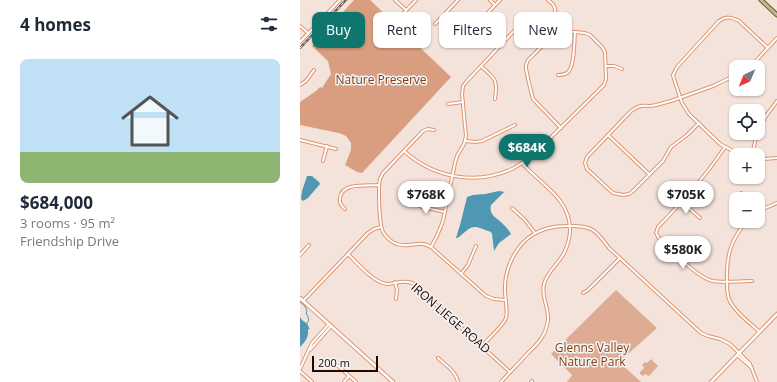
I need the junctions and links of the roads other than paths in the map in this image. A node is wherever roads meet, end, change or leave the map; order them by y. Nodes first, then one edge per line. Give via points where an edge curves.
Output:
1 (340, 0) edge
2 (395, 0) edge
3 (416, 0) edge
4 (458, 0) edge
5 (490, 0) edge
6 (500, 0) edge
7 (548, 0) edge
8 (761, 0) edge
9 (495, 5) junction
10 (406, 10) joint
11 (488, 12) edge
12 (556, 12) edge
13 (777, 15) edge
14 (435, 24) dead end
15 (300, 26) edge
16 (514, 31) edge
17 (572, 32) edge
18 (575, 32) junction
19 (308, 33) junction
20 (777, 38) edge
21 (300, 42) edge
22 (539, 48) edge
23 (768, 48) junction
24 (756, 60) edge
25 (481, 66) junction
26 (606, 66) junction
27 (622, 69) dead end
28 (314, 70) dead end
29 (558, 75) dead end
30 (729, 78) edge
31 (300, 85) edge
32 (680, 98) junction
33 (496, 99) dead end
34 (463, 102) junction
35 (777, 102) edge
36 (448, 104) dead end
37 (765, 118) edge
38 (698, 123) junction
39 (515, 125) dead end
40 (561, 128) junction
41 (434, 130) dead end
42 (608, 135) junction
43 (300, 140) edge
44 (466, 141) junction
45 (327, 146) junction
46 (725, 147) junction
47 (336, 148) dead end
48 (729, 149) edge
49 (404, 150) junction
50 (777, 158) edge
51 (765, 159) edge
52 (323, 161) dead end
53 (522, 163) junction
54 (650, 174) junction
55 (453, 176) junction
56 (379, 185) junction
57 (682, 202) junction
58 (414, 203) dead end
59 (777, 203) edge
60 (765, 207) edge
61 (512, 208) dead end
62 (345, 209) dead end
63 (445, 212) junction
64 (700, 218) dead end
65 (570, 226) junction
66 (381, 227) junction
67 (741, 228) edge
68 (534, 233) junction
69 (309, 245) dead end
70 (476, 246) dead end
71 (431, 247) junction
72 (348, 254) junction
73 (300, 255) edge
74 (620, 258) junction
75 (461, 274) junction
76 (727, 281) junction
77 (752, 281) dead end
78 (395, 282) junction
79 (583, 293) dead end
80 (300, 298) edge
81 (396, 299) dead end
82 (505, 300) junction
83 (303, 301) junction
84 (777, 314) edge
85 (330, 325) junction
86 (760, 332) junction
87 (482, 346) junction
88 (738, 354) junction
89 (438, 358) dead end
90 (337, 365) dead end
91 (300, 370) edge
92 (510, 372) junction
93 (349, 376) junction
94 (312, 382) edge
95 (344, 382) edge
96 (356, 382) edge
97 (393, 382) edge
98 (458, 382) edge
99 (501, 382) edge
100 (711, 382) edge
101 (758, 382) edge

1 - 19 street
2 - 10 street
3 - 10 street
4 - 14 street
5 - 9 street
6 - 9 street
7 - 12 street via 552,2
8 - 13 main road
9 - 11 street
15 - 19 street
16 - 25 street
17 - 18 street
18 - 26 street via 590,35 602,47 606,52
18 - 29 street via 571,69 568,73
19 - 21 street
20 - 23 street
22 - 40 street via 528,60 526,69 533,99
23 - 24 street
23 - 32 street via 739,21 733,18 719,21 676,68 673,75
25 - 33 street via 496,81
25 - 34 street via 463,86
26 - 27 street
26 - 40 street via 604,85
28 - 31 street
30 - 32 street
32 - 38 street via 685,110
32 - 42 street via 635,107
34 - 36 street
34 - 44 street
35 - 37 street
38 - 46 street
38 - 54 street via 688,135 671,147
39 - 44 street via 482,141
40 - 53 street
41 - 49 street via 423,131
42 - 54 street
42 - 54 street via 587,157 585,163 587,169 610,191 616,194 629,194
43 - 45 street
44 - 55 street via 456,159
45 - 47 street
45 - 52 street
46 - 48 street
46 - 57 street via 706,175
49 - 55 street via 427,167
49 - 56 street via 383,173
50 - 51 street
53 - 55 street via 489,176
53 - 65 street via 560,200 568,214
55 - 63 street
56 - 62 street via 346,188 340,199
56 - 66 street
57 - 64 street
57 - 76 street via 658,227 657,237 700,276 713,281
58 - 63 street
59 - 60 street
61 - 68 street
63 - 71 street
65 - 68 street
65 - 74 street via 592,229
65 - 92 street via 565,251 544,284 543,295 548,318 545,333
66 - 71 street via 387,238 396,244 420,243
66 - 72 street via 368,233
67 - 76 street via 730,251
68 - 82 street via 522,244 511,262 505,281
69 - 73 street
70 - 75 street
71 - 75 street
72 - 78 street, IRON LIEGE ROAD via 377,281 386,284
72 - 83 street
74 - 79 street
74 - 88 street via 701,333 725,341
75 - 82 street via 486,296 494,300
76 - 77 street
76 - 86 street via 727,292 733,306
78 - 81 street
78 - 87 street, IRON LIEGE ROAD via 412,282
80 - 83 main road
82 - 87 street via 506,319
83 - 85 main road
84 - 86 main road
85 - 91 street via 314,340
85 - 97 main road
86 - 88 main road
87 - 92 street, IRON LIEGE ROAD
88 - 100 main road
88 - 101 street via 750,364
89 - 98 street via 454,373
90 - 93 street
91 - 94 street
92 - 99 street
93 - 95 street
93 - 96 street

